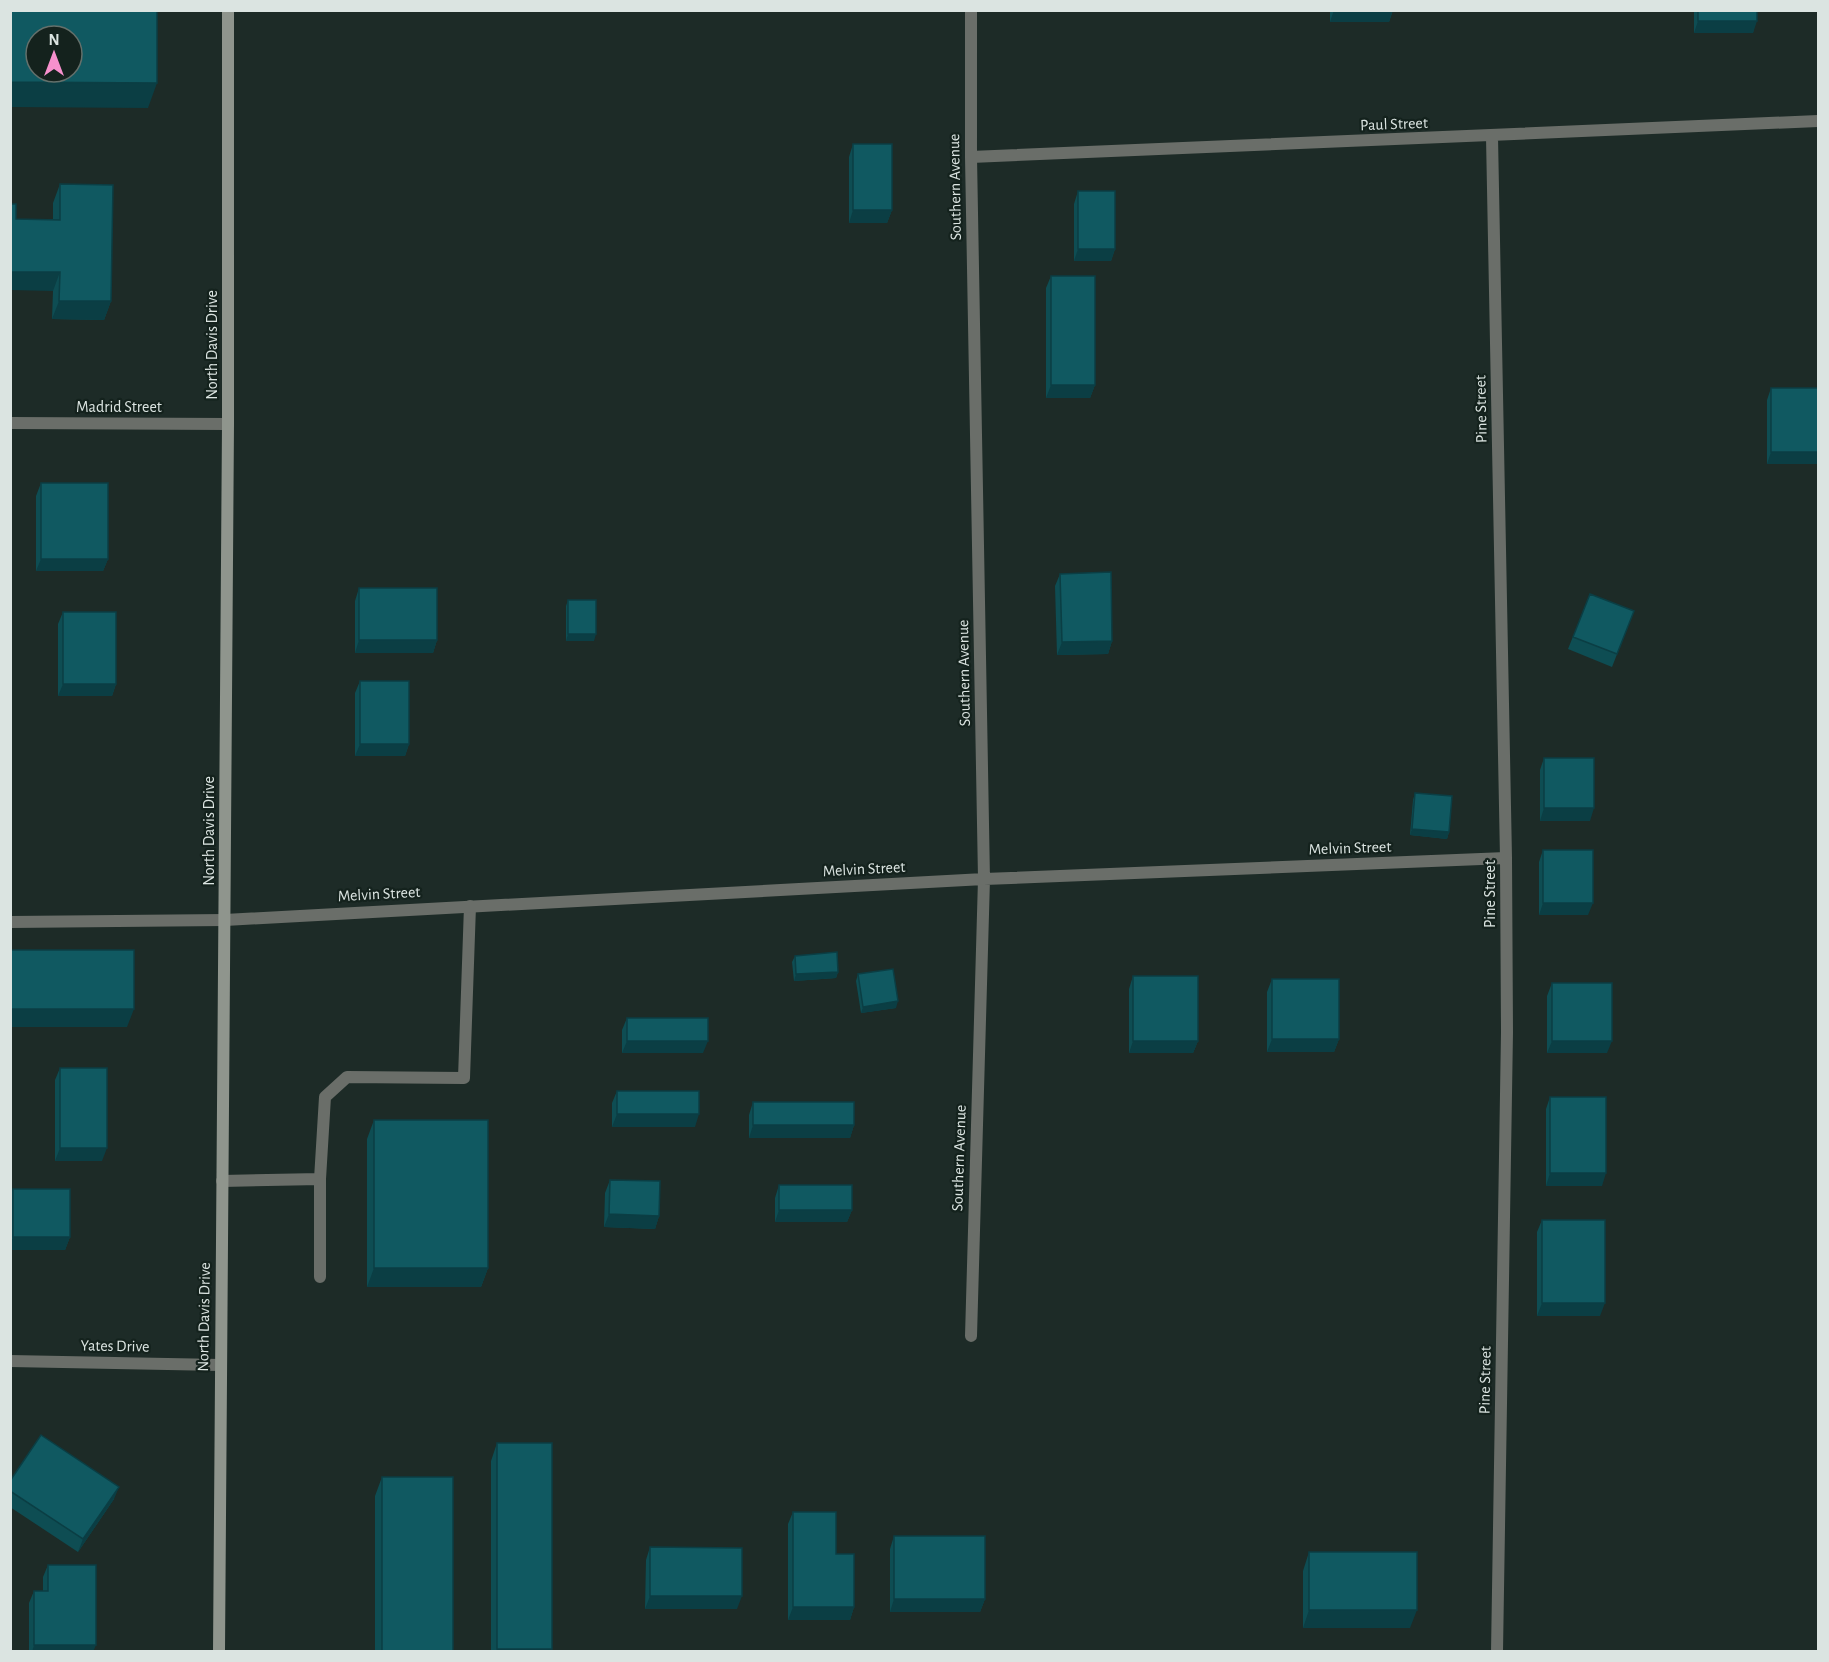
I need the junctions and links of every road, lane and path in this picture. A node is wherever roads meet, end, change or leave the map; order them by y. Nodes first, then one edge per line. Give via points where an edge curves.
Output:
1 (228, 10) edge
2 (971, 10) edge
3 (1818, 121) edge
4 (1492, 137) junction
5 (970, 157) junction
6 (10, 423) edge
7 (228, 424) junction
8 (1506, 858) junction
9 (984, 879) junction
10 (470, 906) junction
11 (225, 920) junction
12 (10, 922) edge
13 (320, 1179) junction
14 (222, 1181) junction
15 (320, 1277) dead end
16 (970, 1336) dead end
17 (10, 1361) edge
18 (220, 1365) junction
19 (219, 1652) edge
20 (1497, 1652) edge

1 - 7 main road, North Davis Drive
2 - 5 street, Southern Avenue
3 - 4 street, Paul Street
4 - 5 street, Paul Street
4 - 8 street, Pine Street
5 - 9 street, Southern Avenue
6 - 7 street, Madrid Street
7 - 11 main road, North Davis Drive
8 - 9 street, Melvin Street
8 - 20 street, Pine Street
9 - 10 street, Melvin Street
9 - 16 street, Southern Avenue
10 - 11 street, Melvin Street
10 - 13 street via 464,1078 347,1077 325,1097
11 - 12 street, Melvin Street
11 - 14 main road, North Davis Drive
13 - 14 street
13 - 15 street
14 - 18 main road, North Davis Drive
17 - 18 street, Yates Drive
18 - 19 main road, North Davis Drive

